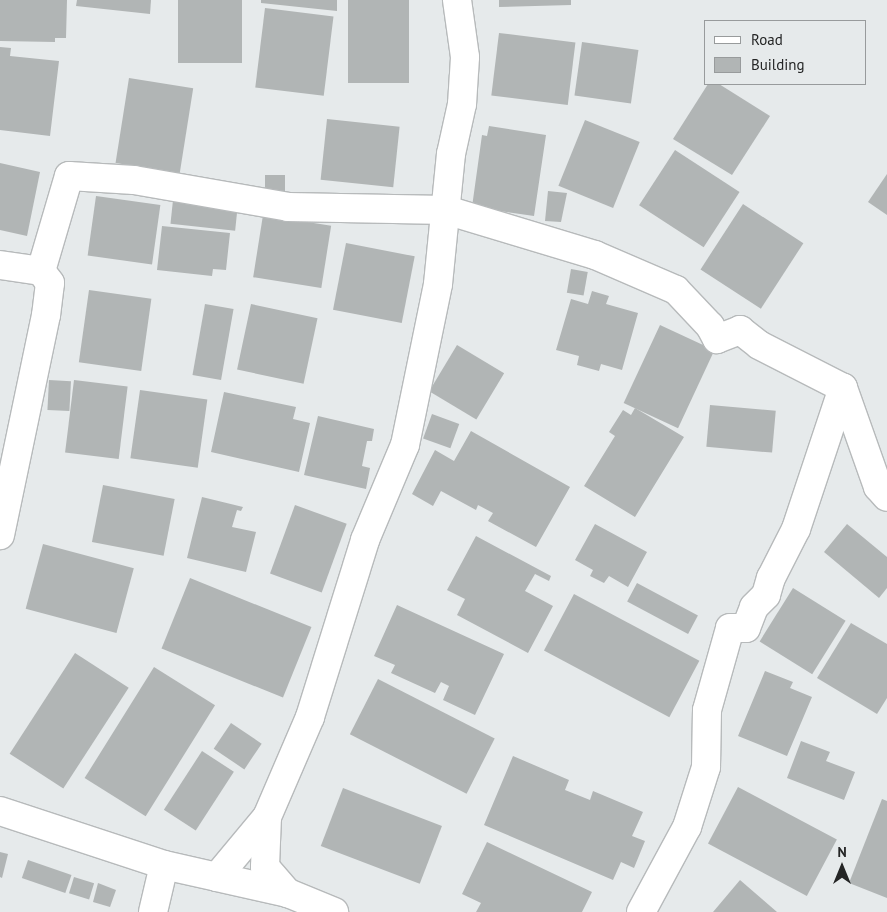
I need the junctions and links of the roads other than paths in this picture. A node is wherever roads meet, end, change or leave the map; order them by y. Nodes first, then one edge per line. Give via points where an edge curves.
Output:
1 (457, 0) edge
2 (446, 210) junction
3 (0, 265) edge
4 (41, 271) junction
5 (843, 388) junction
6 (887, 497) edge
7 (0, 535) edge
8 (0, 811) edge
9 (267, 818) junction
10 (164, 865) junction
11 (217, 877) junction
12 (288, 893) junction
13 (153, 912) edge
14 (334, 912) edge
15 (641, 912) edge

1 - 2 street via 465,57 462,104 451,154
2 - 4 street via 288,207 134,180 69,176
2 - 5 street via 595,255 676,290 710,326 716,338 740,330 759,345
2 - 9 street via 438,284 405,445 365,540 310,717
3 - 4 street
4 - 7 street via 50,283 46,315
5 - 6 street via 878,487
5 - 15 street via 796,528 766,595 754,607 746,628 730,628 707,710 706,767 687,827
8 - 10 street
9 - 11 street
9 - 12 street via 265,867
10 - 11 street
10 - 13 street
11 - 12 street
12 - 14 street

